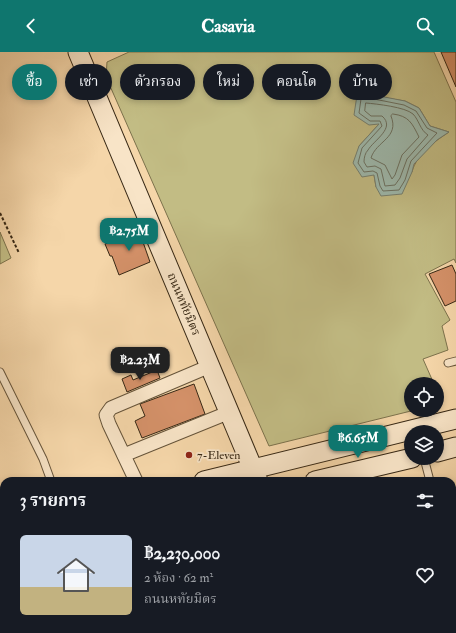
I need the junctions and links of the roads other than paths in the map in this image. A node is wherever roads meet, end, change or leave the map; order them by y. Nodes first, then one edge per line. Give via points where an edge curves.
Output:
1 (78, 52) edge
2 (456, 361) edge
3 (448, 363) dead end
4 (210, 366) junction
5 (0, 372) edge
6 (230, 412) junction
7 (456, 419) edge
8 (456, 448) edge
9 (444, 451) edge
10 (124, 455) junction
11 (404, 460) edge
12 (426, 465) edge
13 (256, 475) edge
14 (50, 477) edge
15 (134, 477) edge
16 (239, 477) edge
17 (332, 477) edge
18 (429, 477) edge

1 - 4 street, ถนนหทัยมิตร
2 - 3 lane
4 - 6 street, ถนนหทัยมิตร
4 - 10 street via 111,408 106,415
5 - 14 lane
6 - 10 street
6 - 13 street, ถนนหทัยมิตร
7 - 13 street
8 - 9 street
10 - 15 street
11 - 17 street
12 - 18 lane
13 - 16 street

